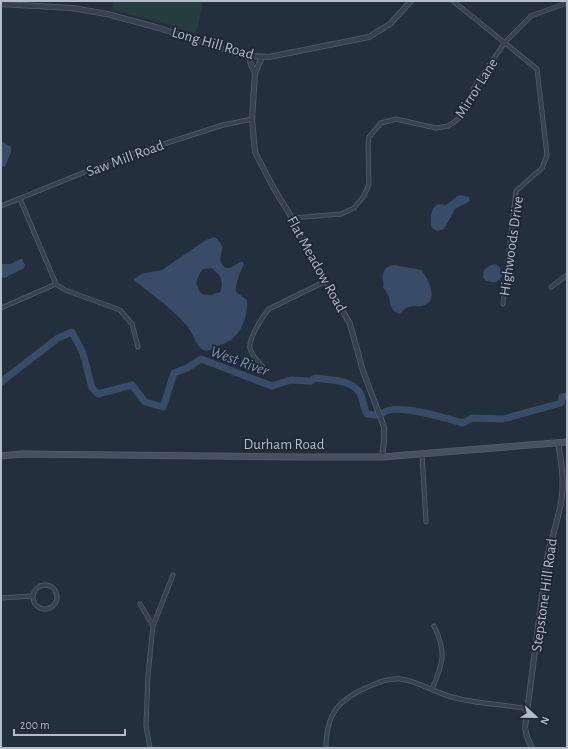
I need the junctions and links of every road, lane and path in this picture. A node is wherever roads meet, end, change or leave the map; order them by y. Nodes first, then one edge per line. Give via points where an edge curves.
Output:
1 (411, 1) edge
2 (453, 1) edge
3 (567, 3) edge
4 (1, 4) edge
5 (505, 42) junction
6 (249, 56) junction
7 (262, 57) junction
8 (255, 73) junction
9 (252, 119) junction
10 (20, 200) junction
11 (1, 206) edge
12 (292, 218) junction
13 (567, 275) edge
14 (326, 281) junction
15 (56, 284) junction
16 (551, 287) dead end
17 (503, 304) dead end
18 (1, 308) edge
19 (138, 347) dead end
20 (262, 367) dead end
21 (558, 442) junction
22 (567, 442) edge
23 (422, 454) junction
24 (1, 456) edge
25 (382, 456) junction
26 (426, 522) dead end
27 (173, 575) dead end
28 (32, 596) junction
29 (1, 598) edge
30 (140, 604) dead end
31 (153, 626) junction
32 (434, 626) dead end
33 (432, 689) junction
34 (528, 709) junction
35 (150, 748) edge
36 (326, 748) edge
37 (532, 748) edge

1 - 7 street, Long Hill Road via 390,24 369,37
2 - 5 street, Highwoods Drive
3 - 5 street, Mirror Lane via 531,16
4 - 6 street, Long Hill Road via 72,8 107,14
5 - 12 street, Mirror Lane via 474,88 464,112 453,123 436,128 396,119 381,123 369,137 369,184 364,196 354,208 342,214
5 - 17 street, Highwoods Drive via 537,69 547,155 542,168 516,191
6 - 7 street, Long Hill Road
6 - 8 street, Flat Meadow Road
7 - 8 street, Flat Meadow Road
8 - 9 street, Flat Meadow Road
9 - 10 street, Saw Mill Road via 222,125 117,159
9 - 12 street, Flat Meadow Road via 255,152
10 - 11 street, Saw Mill Road
10 - 15 street
12 - 14 street, Flat Meadow Road
13 - 16 street
14 - 20 street via 265,313 250,345 252,354
14 - 25 street, Flat Meadow Road via 350,324 363,372 384,427
15 - 18 street
15 - 19 street via 65,290 120,310 132,324
21 - 22 main road, Durham Road
21 - 23 main road, Durham Road
21 - 34 street, Stepstone Hill Road via 563,479 562,497 550,540
23 - 25 main road, Durham Road
23 - 26 street
24 - 25 main road, Durham Road
27 - 31 street
28 - 28 street via 36,587 46,584 54,589 57,598 52,606 44,609 35,604
28 - 29 street
30 - 31 street
31 - 35 street via 146,726
32 - 33 street via 442,642 442,662
33 - 34 street via 452,697
33 - 36 street via 398,679 384,680 347,697 336,708 329,721
34 - 37 street, Stepstone Hill Road via 525,727

